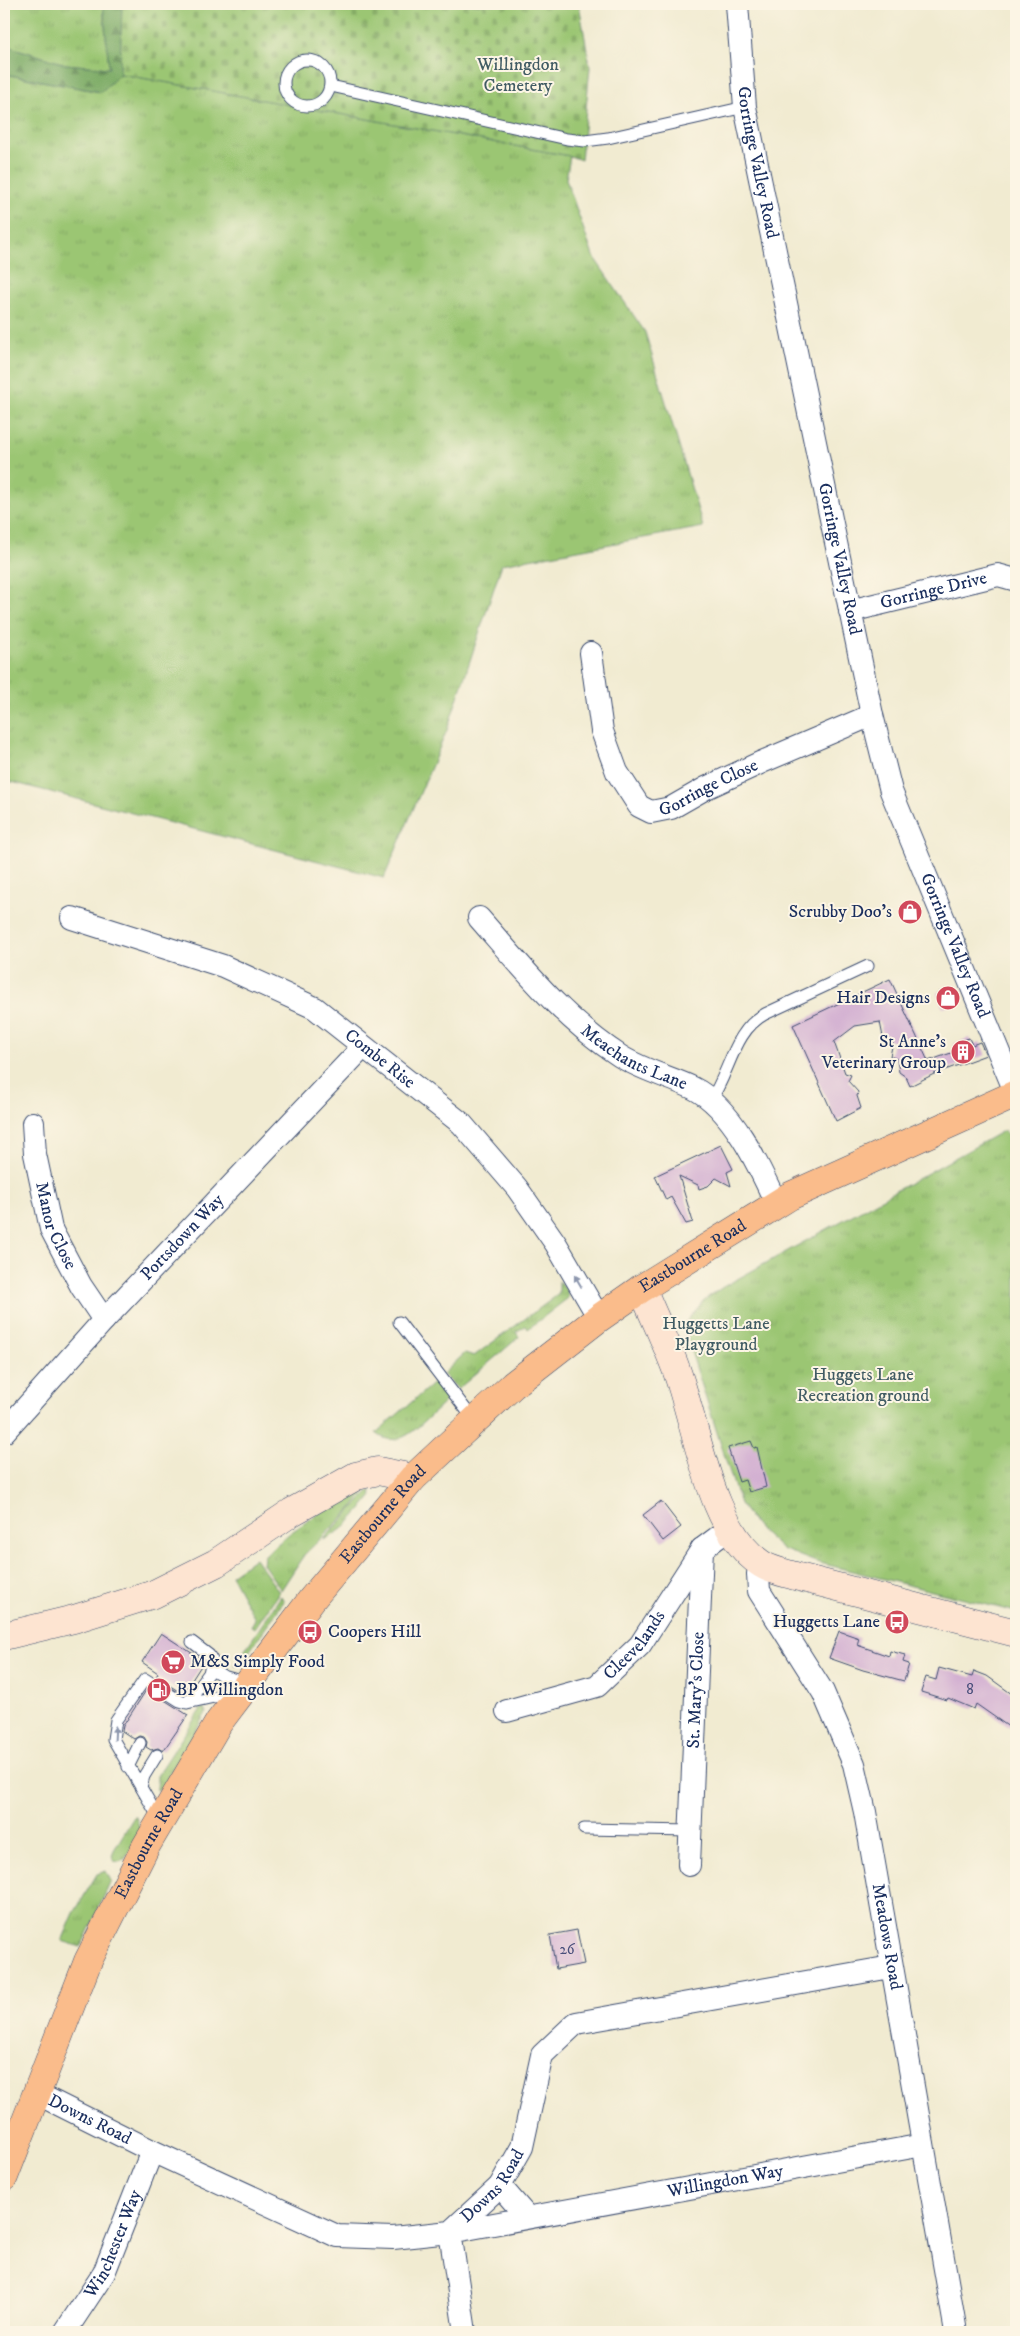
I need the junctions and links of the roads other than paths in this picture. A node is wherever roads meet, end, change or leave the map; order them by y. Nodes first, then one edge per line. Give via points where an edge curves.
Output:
1 (738, 4) edge
2 (331, 86) junction
3 (745, 107) junction
4 (1016, 580) edge
5 (850, 610) junction
6 (591, 653) dead end
7 (872, 715) junction
8 (72, 918) dead end
9 (479, 918) dead end
10 (868, 966) dead end
11 (363, 1046) junction
12 (1016, 1094) edge
13 (710, 1101) junction
14 (33, 1123) dead end
15 (776, 1203) junction
16 (642, 1288) junction
17 (599, 1318) junction
18 (104, 1320) junction
19 (399, 1322) dead end
20 (474, 1420) junction
21 (4, 1432) edge
22 (413, 1478) junction
23 (729, 1529) junction
24 (702, 1549) junction
25 (760, 1564) junction
26 (1016, 1633) edge
27 (4, 1636) edge
28 (192, 1642) dead end
29 (212, 1660) junction
30 (240, 1693) junction
31 (189, 1706) junction
32 (507, 1711) dead end
33 (140, 1743) dead end
34 (157, 1755) dead end
35 (128, 1767) junction
36 (140, 1787) junction
37 (161, 1821) junction
38 (584, 1829) dead end
39 (691, 1831) junction
40 (690, 1865) dead end
41 (891, 1967) junction
42 (36, 2093) junction
43 (922, 2145) junction
44 (152, 2151) junction
45 (4, 2177) edge
46 (500, 2186) junction
47 (528, 2217) junction
48 (450, 2232) junction
49 (65, 2332) edge
50 (465, 2332) edge
51 (956, 2332) edge

1 - 3 street, Gorringe Valley Road
2 - 2 lane via 327,70 314,60 292,64 285,73 284,91 291,102 307,108 324,101
2 - 3 lane via 585,141
3 - 5 street, Gorringe Valley Road
4 - 5 street, Gorringe Drive via 998,575
5 - 7 street, Gorringe Valley Road
6 - 7 street, Gorringe Close via 605,739 633,798 639,806 651,812 671,808 762,762
7 - 12 street, Gorringe Valley Road via 894,801
8 - 11 street, Combe Rise via 223,966 315,1008
9 - 13 street, Meachants Lane via 535,982 585,1030 621,1057 696,1089
10 - 13 lane via 750,1023
17 -> 11 street, Combe Rise via 556,1244 517,1188 461,1123
11 - 18 street, Portsdown Way
12 - 15 main road, Eastbourne Road
13 - 15 street, Meachants Lane via 744,1139
14 - 18 street, Manor Close via 51,1229 81,1286
15 - 16 main road, Eastbourne Road
16 - 17 main road, Eastbourne Road
16 - 23 street via 676,1370 715,1499
17 - 20 main road, Eastbourne Road
18 - 21 street, Portsdown Way
19 - 20 lane
20 - 22 main road, Eastbourne Road
22 - 27 street via 378,1471 356,1476 292,1512 216,1563 154,1594 74,1619
22 - 30 main road, Eastbourne Road via 312,1599
23 - 24 street
23 - 25 street
24 - 32 street, Cleevelands via 640,1645 596,1686
24 - 39 street, St. Mary's Close
25 - 26 street
25 - 41 street, Meadows Road via 759,1591 822,1692 854,1764
28 - 29 lane
29 - 30 lane via 215,1671
29 - 31 lane via 209,1673
30 - 31 lane
30 - 37 main road, Eastbourne Road via 219,1722
35 -> 31 lane via 113,1739 116,1720 145,1679 171,1699
33 - 35 lane
34 - 36 lane
35 - 36 lane
36 - 37 lane
37 - 42 main road, Eastbourne Road via 88,1961
38 - 39 lane
39 - 40 street, St. Mary's Close
41 - 43 street, Meadows Road
41 - 46 street, Downs Road via 576,2023 542,2055 522,2147
42 - 44 street, Downs Road
42 - 45 main road, Eastbourne Road
43 - 47 street, Willingdon Way
43 - 51 street, Meadows Road
44 - 48 street, Downs Road via 337,2236 393,2238
44 - 49 street, Winchester Way via 104,2273
46 - 47 street
46 - 48 street, Downs Road
47 - 48 street, Willingdon Way
48 - 50 street

